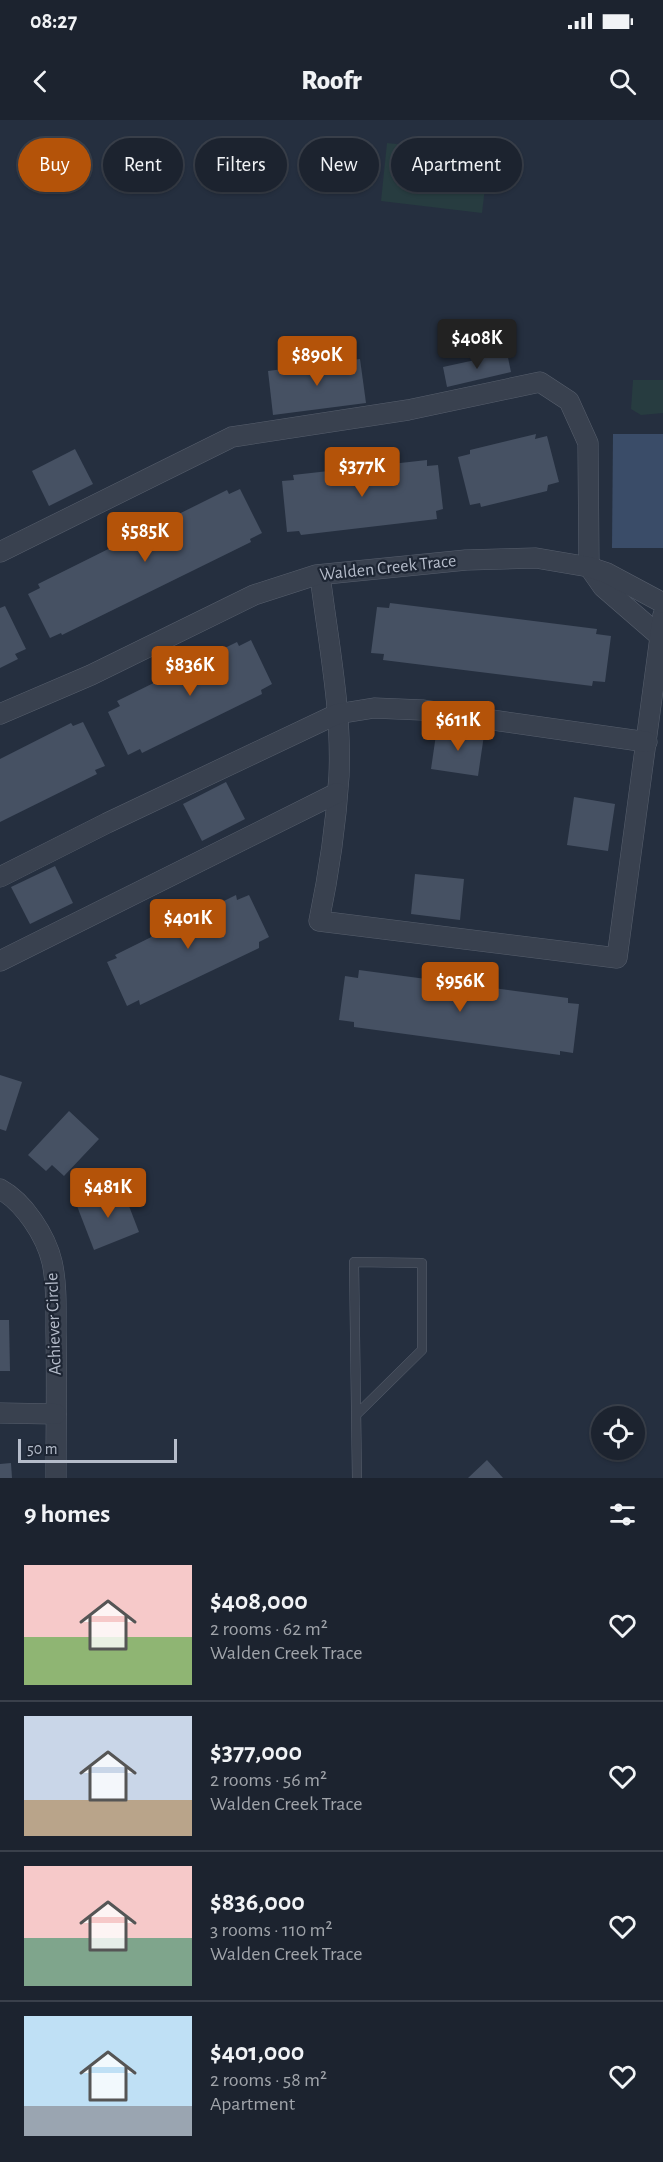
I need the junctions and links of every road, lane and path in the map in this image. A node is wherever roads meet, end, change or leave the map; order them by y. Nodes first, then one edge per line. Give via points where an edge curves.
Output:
1 (0, 552) edge
2 (589, 567) junction
3 (320, 575) junction
4 (663, 603) edge
5 (663, 615) edge
6 (661, 638) edge
7 (0, 714) edge
8 (337, 714) junction
9 (646, 742) junction
10 (337, 793) junction
11 (0, 877) edge
12 (0, 961) edge
13 (0, 1189) edge
14 (0, 1413) edge
15 (56, 1414) junction
16 (356, 1415) junction
17 (56, 1478) edge
18 (357, 1478) edge

1 - 2 street via 231,437 408,411 540,382 569,401 588,443
2 - 3 street, Walden Creek Trace via 536,558 466,560
2 - 4 street, Walden Creek Trace
2 - 6 street via 603,587
3 - 7 street, Walden Creek Trace via 254,595 91,675
3 - 8 street
5 - 6 street
6 - 9 street
8 - 9 street via 374,708 423,710
8 - 10 street
8 - 11 street
9 - 10 street via 617,958 319,921
10 - 12 street
13 - 15 street, Achiever Circle via 10,1194 30,1218 52,1263
14 - 15 street
15 - 17 street, Achiever Circle
16 - 16 lane via 354,1262 422,1263 422,1350
16 - 18 lane

